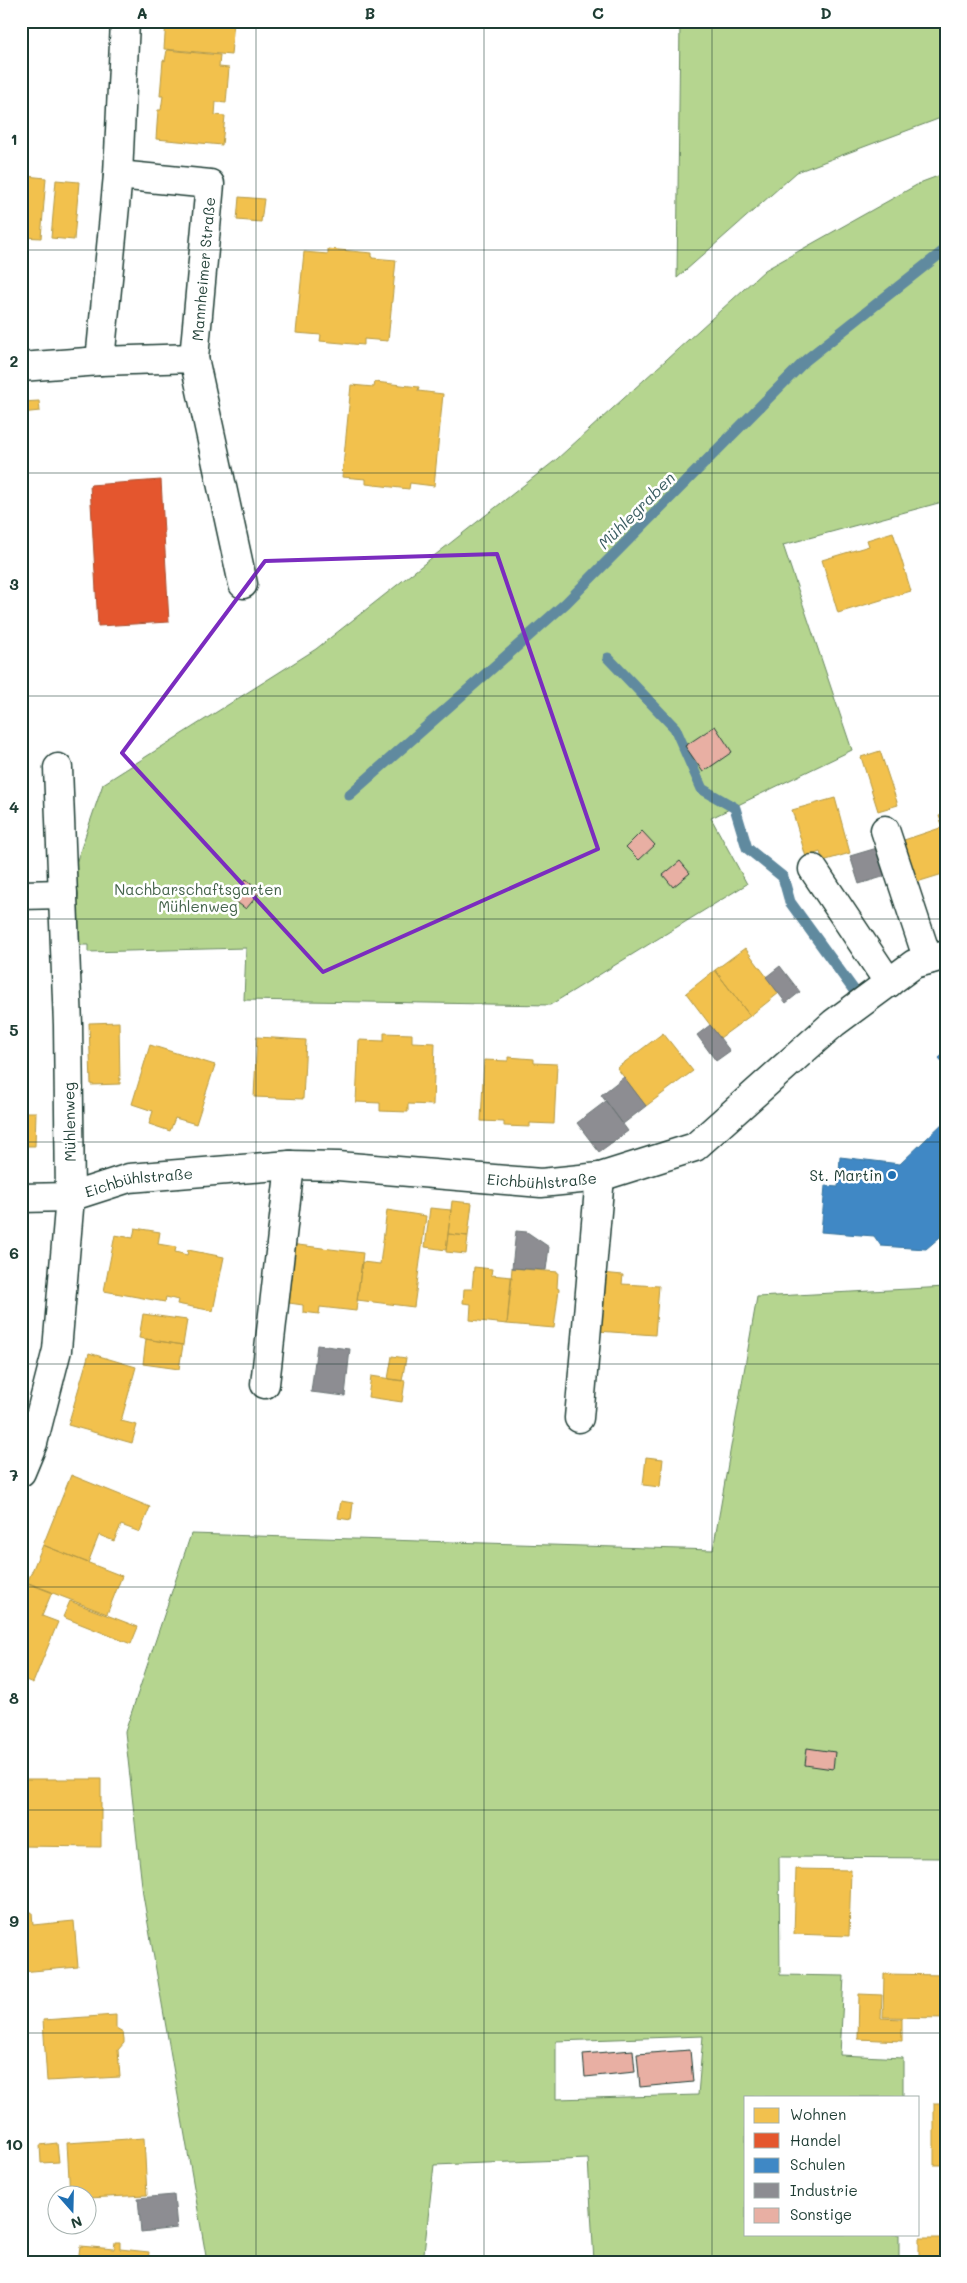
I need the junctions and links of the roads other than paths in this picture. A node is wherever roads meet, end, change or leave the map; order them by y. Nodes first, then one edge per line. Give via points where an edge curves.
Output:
1 (126, 21) edge
2 (118, 175) junction
3 (194, 358) junction
4 (100, 361) junction
5 (21, 367) edge
6 (243, 584) dead end
7 (58, 768) dead end
8 (884, 830) dead end
9 (813, 869) dead end
10 (63, 894) junction
11 (21, 895) edge
12 (937, 958) edge
13 (889, 983) junction
14 (290, 1165) junction
15 (600, 1177) junction
16 (70, 1197) junction
17 (21, 1198) edge
18 (266, 1384) dead end
19 (579, 1418) dead end
20 (21, 1472) edge

1 - 2 street
2 - 3 street, Mannheimer Straße via 210,184
2 - 4 street
3 - 4 street, Mannheimer Straße
3 - 6 street, Mannheimer Straße
4 - 5 street, Mannheimer Straße
7 - 10 street, Mühlenweg
8 - 12 street
9 - 13 street
10 - 11 street
10 - 16 street, Mühlenweg
12 - 13 street, Eichbühlstraße via 914,964
13 - 15 street, Eichbühlstraße via 834,1023 695,1147
14 - 15 street, Eichbühlstraße via 541,1183
14 - 16 street, Eichbühlstraße via 129,1178
14 - 18 street
15 - 19 street
16 - 17 street, Eichbühlstraße
16 - 20 street, Mühlenweg via 57,1350 33,1443

